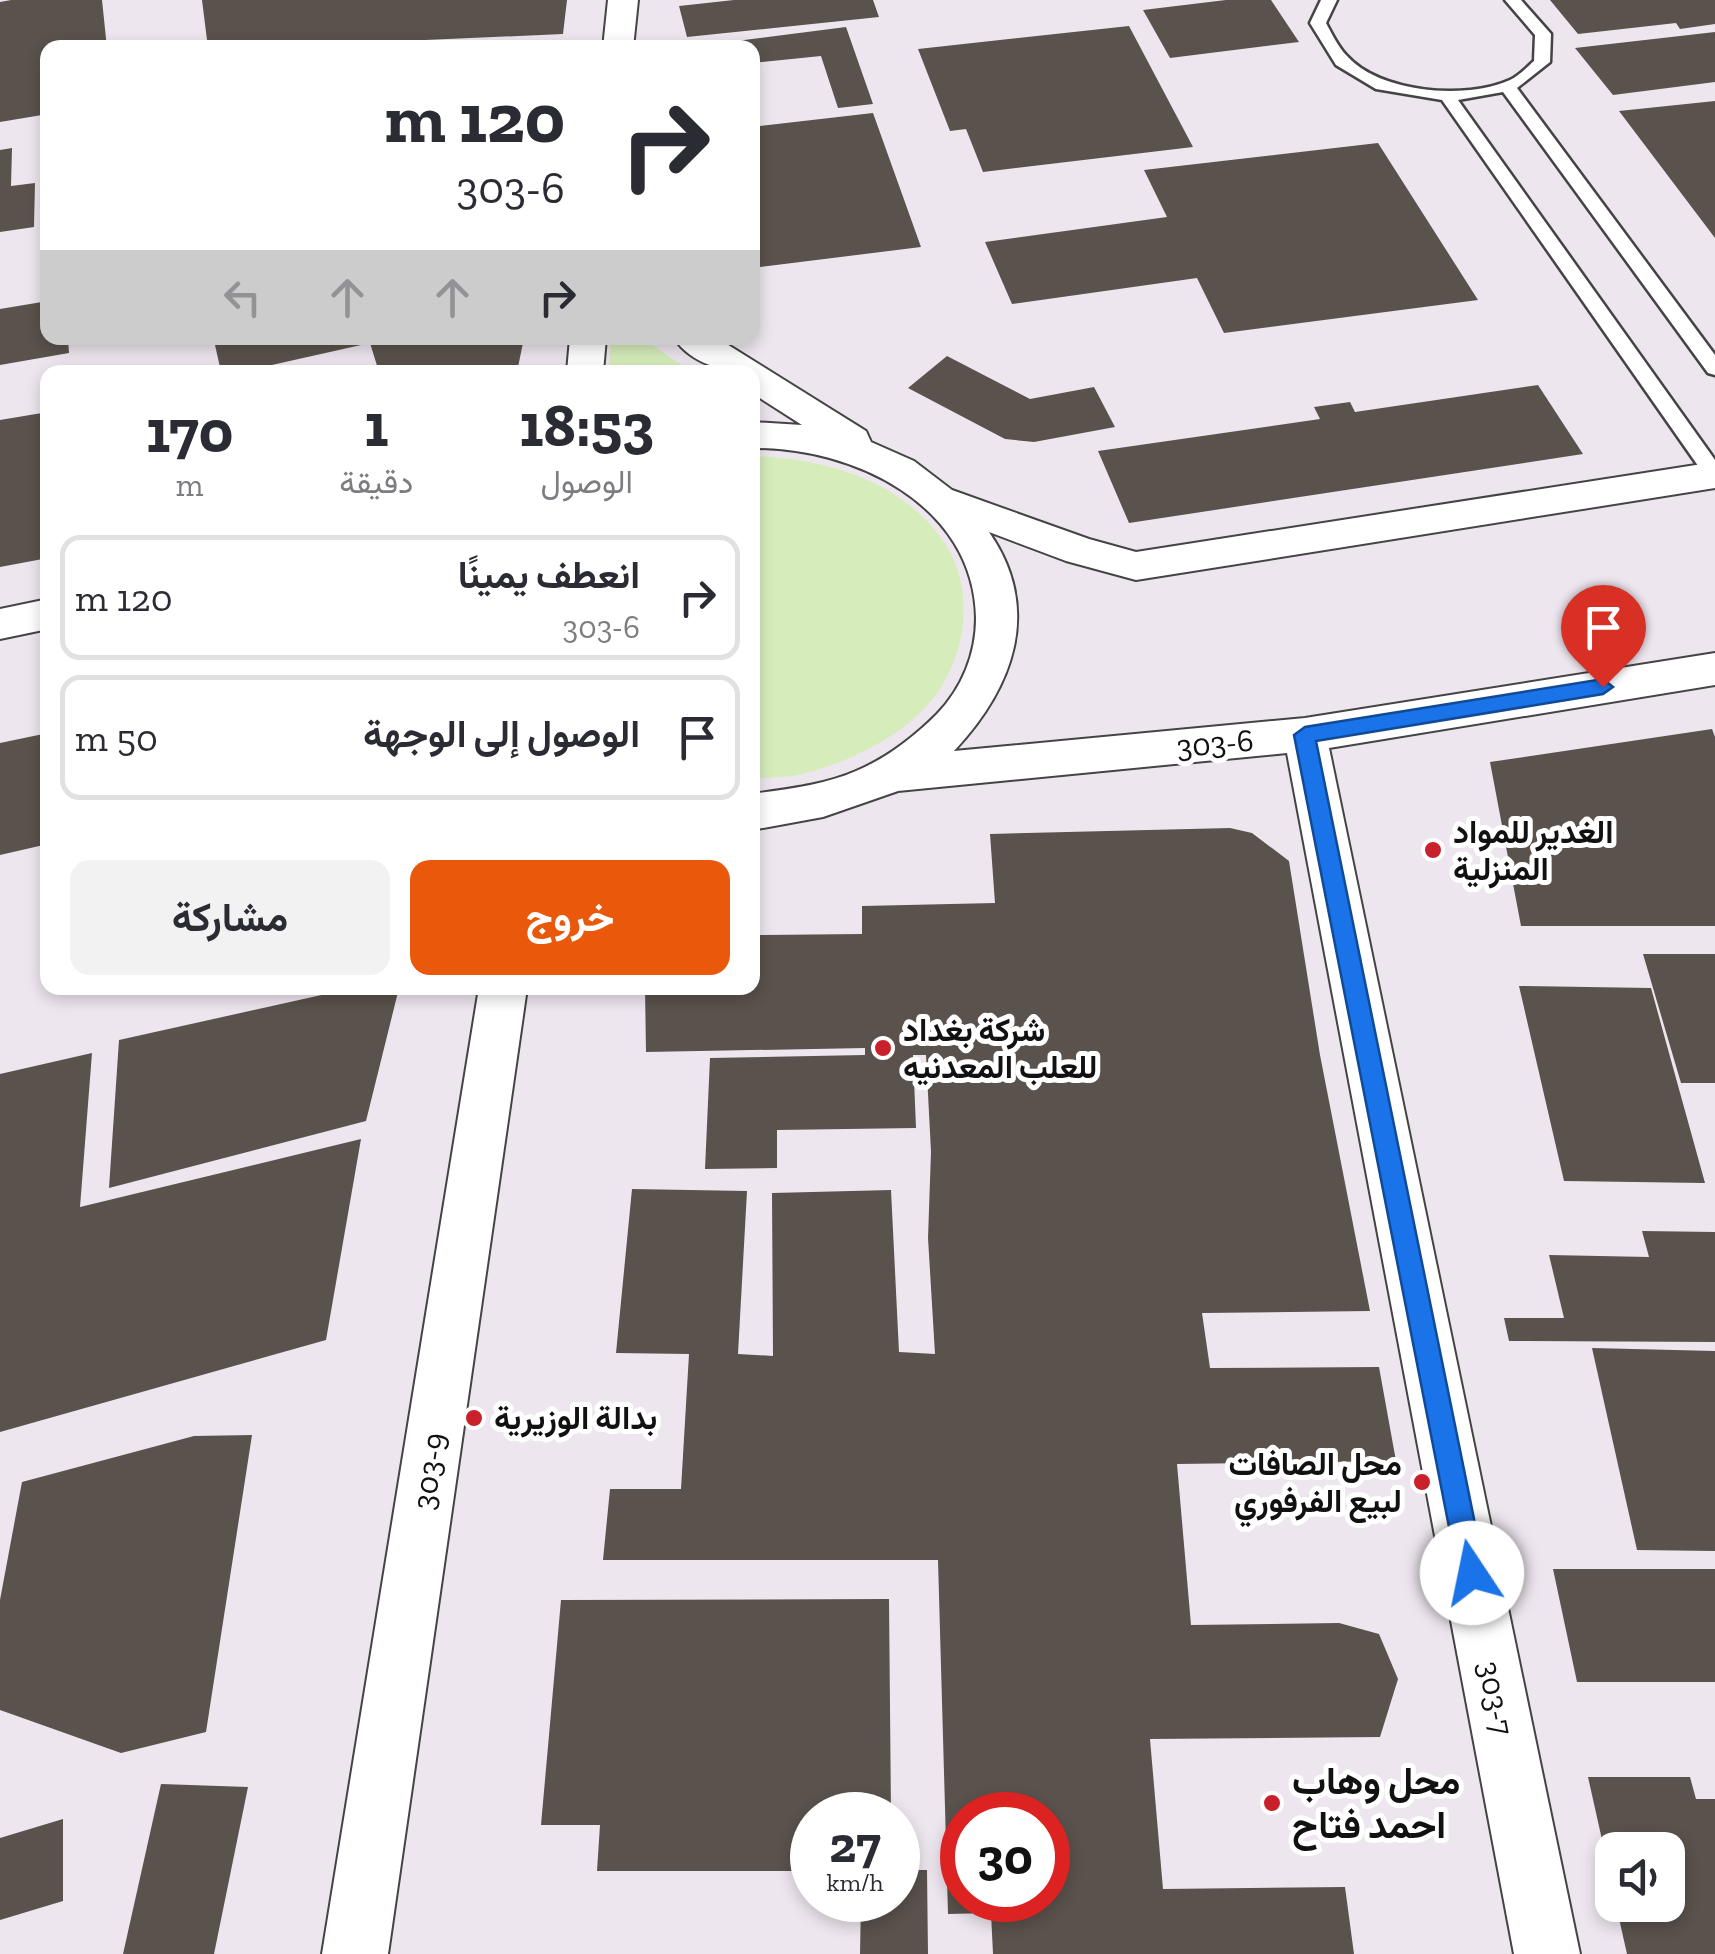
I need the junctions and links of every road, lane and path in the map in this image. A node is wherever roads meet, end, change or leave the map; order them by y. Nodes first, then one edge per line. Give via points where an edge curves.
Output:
1 (623, 0) edge
2 (1329, 0) edge
3 (1513, 0) edge
4 (619, 40) edge
5 (1509, 89) junction
6 (1448, 98) junction
7 (703, 345) edge
8 (736, 365) edge
9 (1715, 369) edge
10 (760, 380) edge
11 (760, 436) edge
12 (894, 466) junction
13 (1715, 474) edge
14 (949, 504) junction
15 (40, 616) edge
16 (0, 624) edge
17 (1715, 668) edge
18 (1305, 735) junction
19 (892, 774) junction
20 (760, 811) edge
21 (503, 995) edge
22 (355, 1954) edge
23 (1547, 1954) edge

1 - 4 street
2 - 6 lane via 1318,23 1324,44 1342,64 1372,81
3 - 5 lane via 1547,36 1547,57 1534,75
5 - 6 lane
5 - 9 lane
6 - 13 lane
7 - 8 street
10 - 12 street
11 - 12 street via 834,444
12 - 14 street
13 - 14 street via 1136,566
14 - 19 street via 986,553 1000,610 990,670 953,728
15 - 16 street
17 - 18 street, 303-6
18 - 19 street, 303-6
18 - 23 street, 303-7
19 - 20 street via 822,802
21 - 22 street, 303-9

